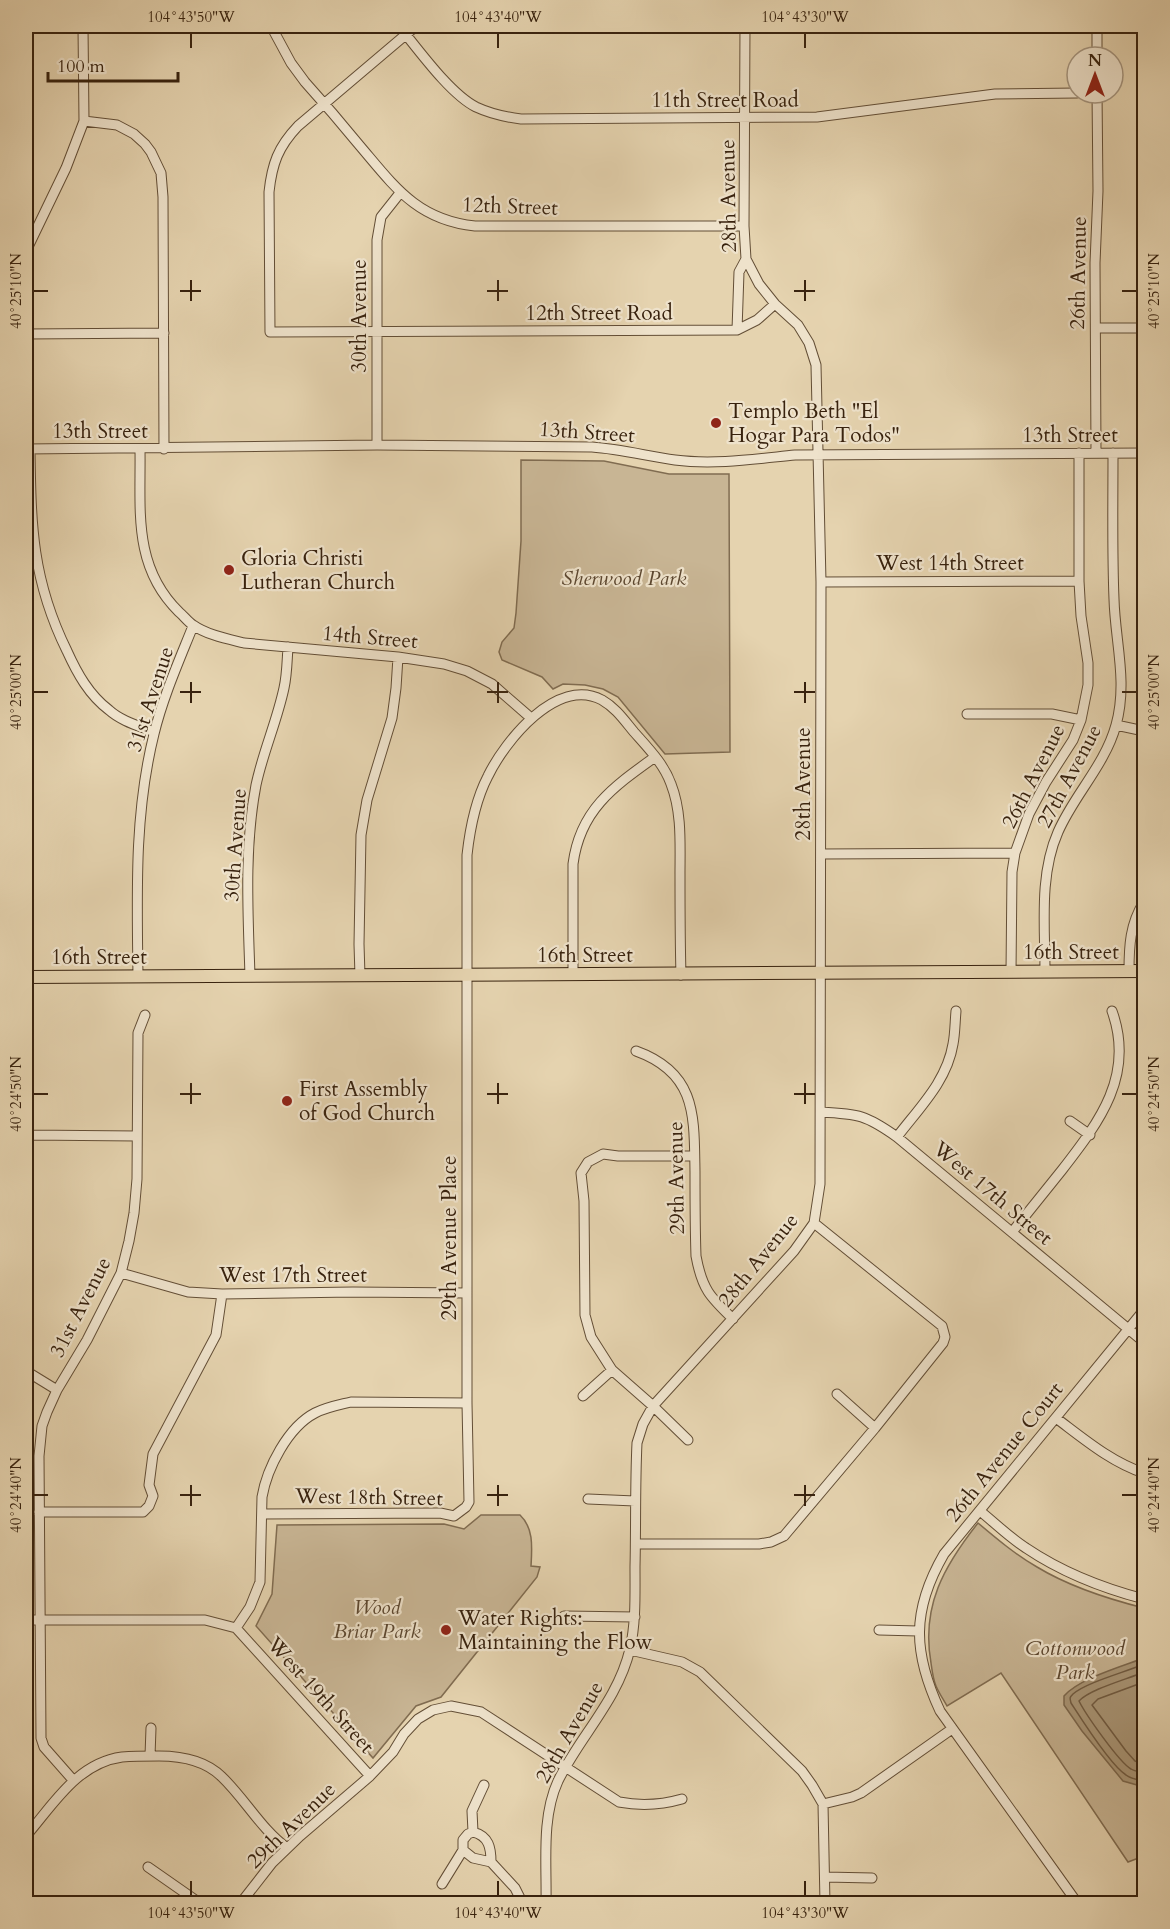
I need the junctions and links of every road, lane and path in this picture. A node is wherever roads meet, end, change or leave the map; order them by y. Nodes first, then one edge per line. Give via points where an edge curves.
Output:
1 (68, 26) edge
2 (168, 26) edge
3 (187, 26) edge
4 (271, 26) edge
5 (399, 26) edge
6 (416, 26) edge
7 (745, 26) edge
8 (1097, 26) edge
9 (26, 27) edge
10 (82, 27) edge
11 (406, 34) junction
12 (1097, 45) edge
13 (1065, 93) edge
14 (324, 104) junction
15 (1097, 105) edge
16 (745, 118) junction
17 (84, 122) junction
18 (400, 193) junction
19 (744, 226) junction
20 (26, 251) edge
21 (746, 260) junction
22 (775, 304) junction
23 (1096, 328) junction
24 (1144, 328) edge
25 (737, 330) junction
26 (376, 332) junction
27 (164, 333) junction
28 (26, 334) edge
29 (377, 445) junction
30 (28, 449) edge
31 (140, 449) junction
32 (164, 449) junction
33 (1079, 453) junction
34 (1096, 453) junction
35 (1113, 453) junction
36 (1144, 453) edge
37 (818, 455) junction
38 (1079, 580) junction
39 (821, 582) junction
40 (193, 626) junction
41 (288, 648) junction
42 (398, 657) junction
43 (967, 714) dead end
44 (531, 718) junction
45 (1081, 720) junction
46 (1116, 725) junction
47 (1144, 731) edge
48 (154, 732) junction
49 (655, 757) junction
50 (1015, 853) junction
51 (821, 854) junction
52 (1144, 902) edge
53 (26, 917) edge
54 (1144, 971) edge
55 (1011, 972) junction
56 (1045, 972) junction
57 (1129, 972) junction
58 (821, 973) junction
59 (466, 974) junction
60 (573, 975) junction
61 (681, 975) junction
62 (250, 976) junction
63 (360, 976) junction
64 (26, 977) edge
65 (138, 977) junction
66 (956, 1011) dead end
67 (1113, 1011) dead end
68 (145, 1015) dead end
69 (636, 1051) dead end
70 (821, 1112) junction
71 (1070, 1121) dead end
72 (27, 1135) junction
73 (1090, 1135) junction
74 (137, 1136) junction
75 (897, 1137) junction
76 (694, 1156) junction
77 (26, 1187) edge
78 (814, 1223) junction
79 (1013, 1231) junction
80 (121, 1273) junction
81 (467, 1293) junction
82 (222, 1294) junction
83 (1144, 1310) edge
84 (733, 1319) junction
85 (1128, 1330) junction
86 (1144, 1342) edge
87 (612, 1370) junction
88 (26, 1371) edge
89 (57, 1390) junction
90 (837, 1394) dead end
91 (583, 1396) dead end
92 (467, 1403) junction
93 (653, 1406) junction
94 (1056, 1418) junction
95 (875, 1428) junction
96 (688, 1440) dead end
97 (1144, 1473) edge
98 (588, 1499) dead end
99 (635, 1501) junction
100 (469, 1502) joint
101 (980, 1511) junction
102 (39, 1512) junction
103 (262, 1514) junction
104 (636, 1544) junction
105 (1144, 1599) edge
106 (564, 1616) dead end
107 (635, 1617) junction
108 (26, 1620) edge
109 (40, 1620) junction
110 (236, 1628) junction
111 (879, 1630) dead end
112 (918, 1631) junction
113 (630, 1650) junction
114 (151, 1728) dead end
115 (952, 1729) junction
116 (150, 1756) junction
117 (566, 1767) junction
118 (370, 1776) junction
119 (73, 1780) junction
120 (484, 1785) dead end
121 (682, 1799) dead end
122 (823, 1804) junction
123 (473, 1832) junction
124 (26, 1836) edge
125 (287, 1848) junction
126 (463, 1850) junction
127 (491, 1862) junction
128 (148, 1867) dead end
129 (825, 1877) junction
130 (872, 1878) dead end
131 (442, 1884) dead end
132 (201, 1904) edge
133 (240, 1904) edge
134 (523, 1904) edge
135 (546, 1904) edge
136 (825, 1904) edge
137 (1078, 1904) edge

1 - 9 street
1 - 10 street
2 - 3 street
2 - 10 street
4 - 14 street, 12th Street via 291,63
5 - 11 street
6 - 11 street
7 - 16 street, 28th Avenue
8 - 12 street
10 - 17 street
11 - 14 street
11 - 16 street, 11th Street Road via 465,100 495,115 521,119
13 - 16 street, 11th Street Road via 992,94 841,115
14 - 18 street, 12th Street
14 - 26 street, 12th Street Road via 286,138 271,171 270,332
15 - 23 street, 26th Avenue
16 - 19 street, 28th Avenue
17 - 20 street
17 - 27 street via 117,125 134,134 151,152 160,173
18 - 19 street, 12th Street via 430,213 463,225
18 - 26 street, 30th Avenue via 381,217 378,229
19 - 21 street, 28th Avenue
21 - 22 street, 28th Avenue
21 - 25 street via 739,272
22 - 25 street via 757,320
22 - 37 street, 28th Avenue via 798,325 816,365
23 - 24 street
23 - 34 street, 26th Avenue
25 - 26 street, 12th Street Road
26 - 29 street, 30th Avenue
27 - 28 street
27 - 32 street
29 - 32 street, 13th Street
29 - 37 street, 13th Street via 592,447 698,461
30 - 31 street, 13th Street
30 - 48 street via 38,570 62,642 92,695 115,715
31 - 32 street, 13th Street
31 - 40 street, 31st Avenue via 141,526 149,568 158,587
33 - 34 street, 13th Street
33 - 37 street, 13th Street
33 - 38 street, 26th Avenue
34 - 35 street, 13th Street
35 - 36 street, 13th Street
35 - 46 street, 27th Avenue via 1114,597 1121,659
37 - 39 street, 28th Avenue
38 - 39 street, West 14th Street
38 - 45 street, 26th Avenue via 1088,674
39 - 51 street, 28th Avenue
40 - 41 street, 14th Street via 244,643
40 - 48 street, 31st Avenue
41 - 42 street, 14th Street
41 - 62 street, 30th Avenue via 284,689 256,784 249,831
42 - 44 street, 14th Street via 467,671 492,684
42 - 63 street via 392,718 367,800 361,835
43 - 45 street via 1052,714
44 - 49 street via 567,696 600,699 615,709
44 - 59 street via 499,756 475,808 466,855
45 - 50 street, 26th Avenue via 1066,754 1029,814
46 - 47 street
46 - 56 street, 27th Avenue via 1051,850 1045,895
48 - 65 street, 31st Avenue via 140,811
49 - 60 street via 602,800 587,818 575,846
49 - 61 street via 671,783 678,808
50 - 51 street
50 - 55 street, 26th Avenue
51 - 58 street, 28th Avenue
52 - 57 street via 1133,925
53 - 64 street
54 - 57 main road, 16th Street
55 - 56 main road, 16th Street
55 - 58 main road, 16th Street
56 - 57 main road, 16th Street
58 - 61 main road, 16th Street
58 - 70 street, 28th Avenue
59 - 60 main road, 16th Street
59 - 63 main road, 16th Street
59 - 81 street, 29th Avenue Place
60 - 61 main road, 16th Street
62 - 63 main road, 16th Street
62 - 65 main road, 16th Street
64 - 65 main road, 16th Street
64 - 72 street
66 - 75 street via 953,1044 942,1076
67 - 73 street via 1119,1030 1118,1070 1109,1101
68 - 74 street, 31st Avenue via 138,1033
69 - 76 street, 29th Avenue via 667,1066 688,1095 694,1121
70 - 75 street, West 17th Street via 862,1115
70 - 78 street, 28th Avenue via 820,1184
71 - 73 street
72 - 74 street
72 - 77 street
73 - 79 street
74 - 80 street, 31st Avenue via 134,1213
75 - 79 street, West 17th Street
76 - 84 street, 29th Avenue via 699,1277 713,1300
76 - 87 street via 603,1154 588,1162 581,1173 585,1315 591,1337
78 - 84 street, 28th Avenue
78 - 95 street via 942,1326 945,1337 939,1349
79 - 85 street, West 17th Street
80 - 82 street, West 17th Street via 188,1292
80 - 89 street, 31st Avenue
81 - 82 street, West 17th Street
81 - 92 street, 29th Avenue Place
82 - 102 street via 216,1335 153,1454 149,1485 153,1496 149,1506 143,1512
83 - 85 street, 26th Avenue Court
84 - 93 street, 28th Avenue
85 - 86 street, West 17th Street
85 - 94 street, 26th Avenue Court
87 - 91 street
87 - 93 street
88 - 89 street
89 - 102 street, 31st Avenue via 42,1426
90 - 95 street
92 - 100 street, 29th Avenue Place
92 - 103 street via 351,1402 315,1413 297,1427 274,1462 264,1485
93 - 96 street
93 - 99 street, 28th Avenue via 637,1443
94 - 97 street via 1100,1451
94 - 101 street, 26th Avenue Court
95 - 104 street via 784,1536 759,1544
98 - 99 street
99 - 104 street, 28th Avenue
100 - 103 street, West 18th Street via 454,1516
101 - 105 street via 1025,1548 1054,1565 1092,1583
101 - 112 street, 26th Avenue Court via 933,1573 922,1603
102 - 109 street, 31st Avenue
103 - 110 street via 260,1582 254,1600
104 - 107 street, 28th Avenue
106 - 107 street
107 - 113 street, 28th Avenue
108 - 109 street
109 - 110 street via 205,1620
109 - 119 street, 31st Avenue via 41,1738 44,1747
110 - 118 street, West 19th Street
111 - 112 street
112 - 115 street, 26th Avenue Court via 929,1688
113 - 117 street, 28th Avenue via 605,1707
113 - 122 street via 682,1662 700,1672 802,1771
114 - 116 street
115 - 122 street via 861,1793
115 - 137 street, 26th Avenue Court
116 - 119 street via 110,1760
116 - 125 street via 181,1757 207,1766 221,1776
117 - 118 street, West 19th Street via 481,1712 452,1706 433,1710 418,1719
117 - 121 street, West 19th Street via 619,1802 635,1805
117 - 135 street, 28th Avenue via 547,1820
118 - 125 street, 29th Avenue
119 - 124 street
120 - 123 street via 472,1811
122 - 129 street
123 - 126 street via 463,1840
123 - 127 street via 488,1841
125 - 133 street, 29th Avenue
126 - 127 street via 473,1858
126 - 131 street
127 - 134 street via 515,1888
128 - 132 street
129 - 130 street
129 - 136 street

